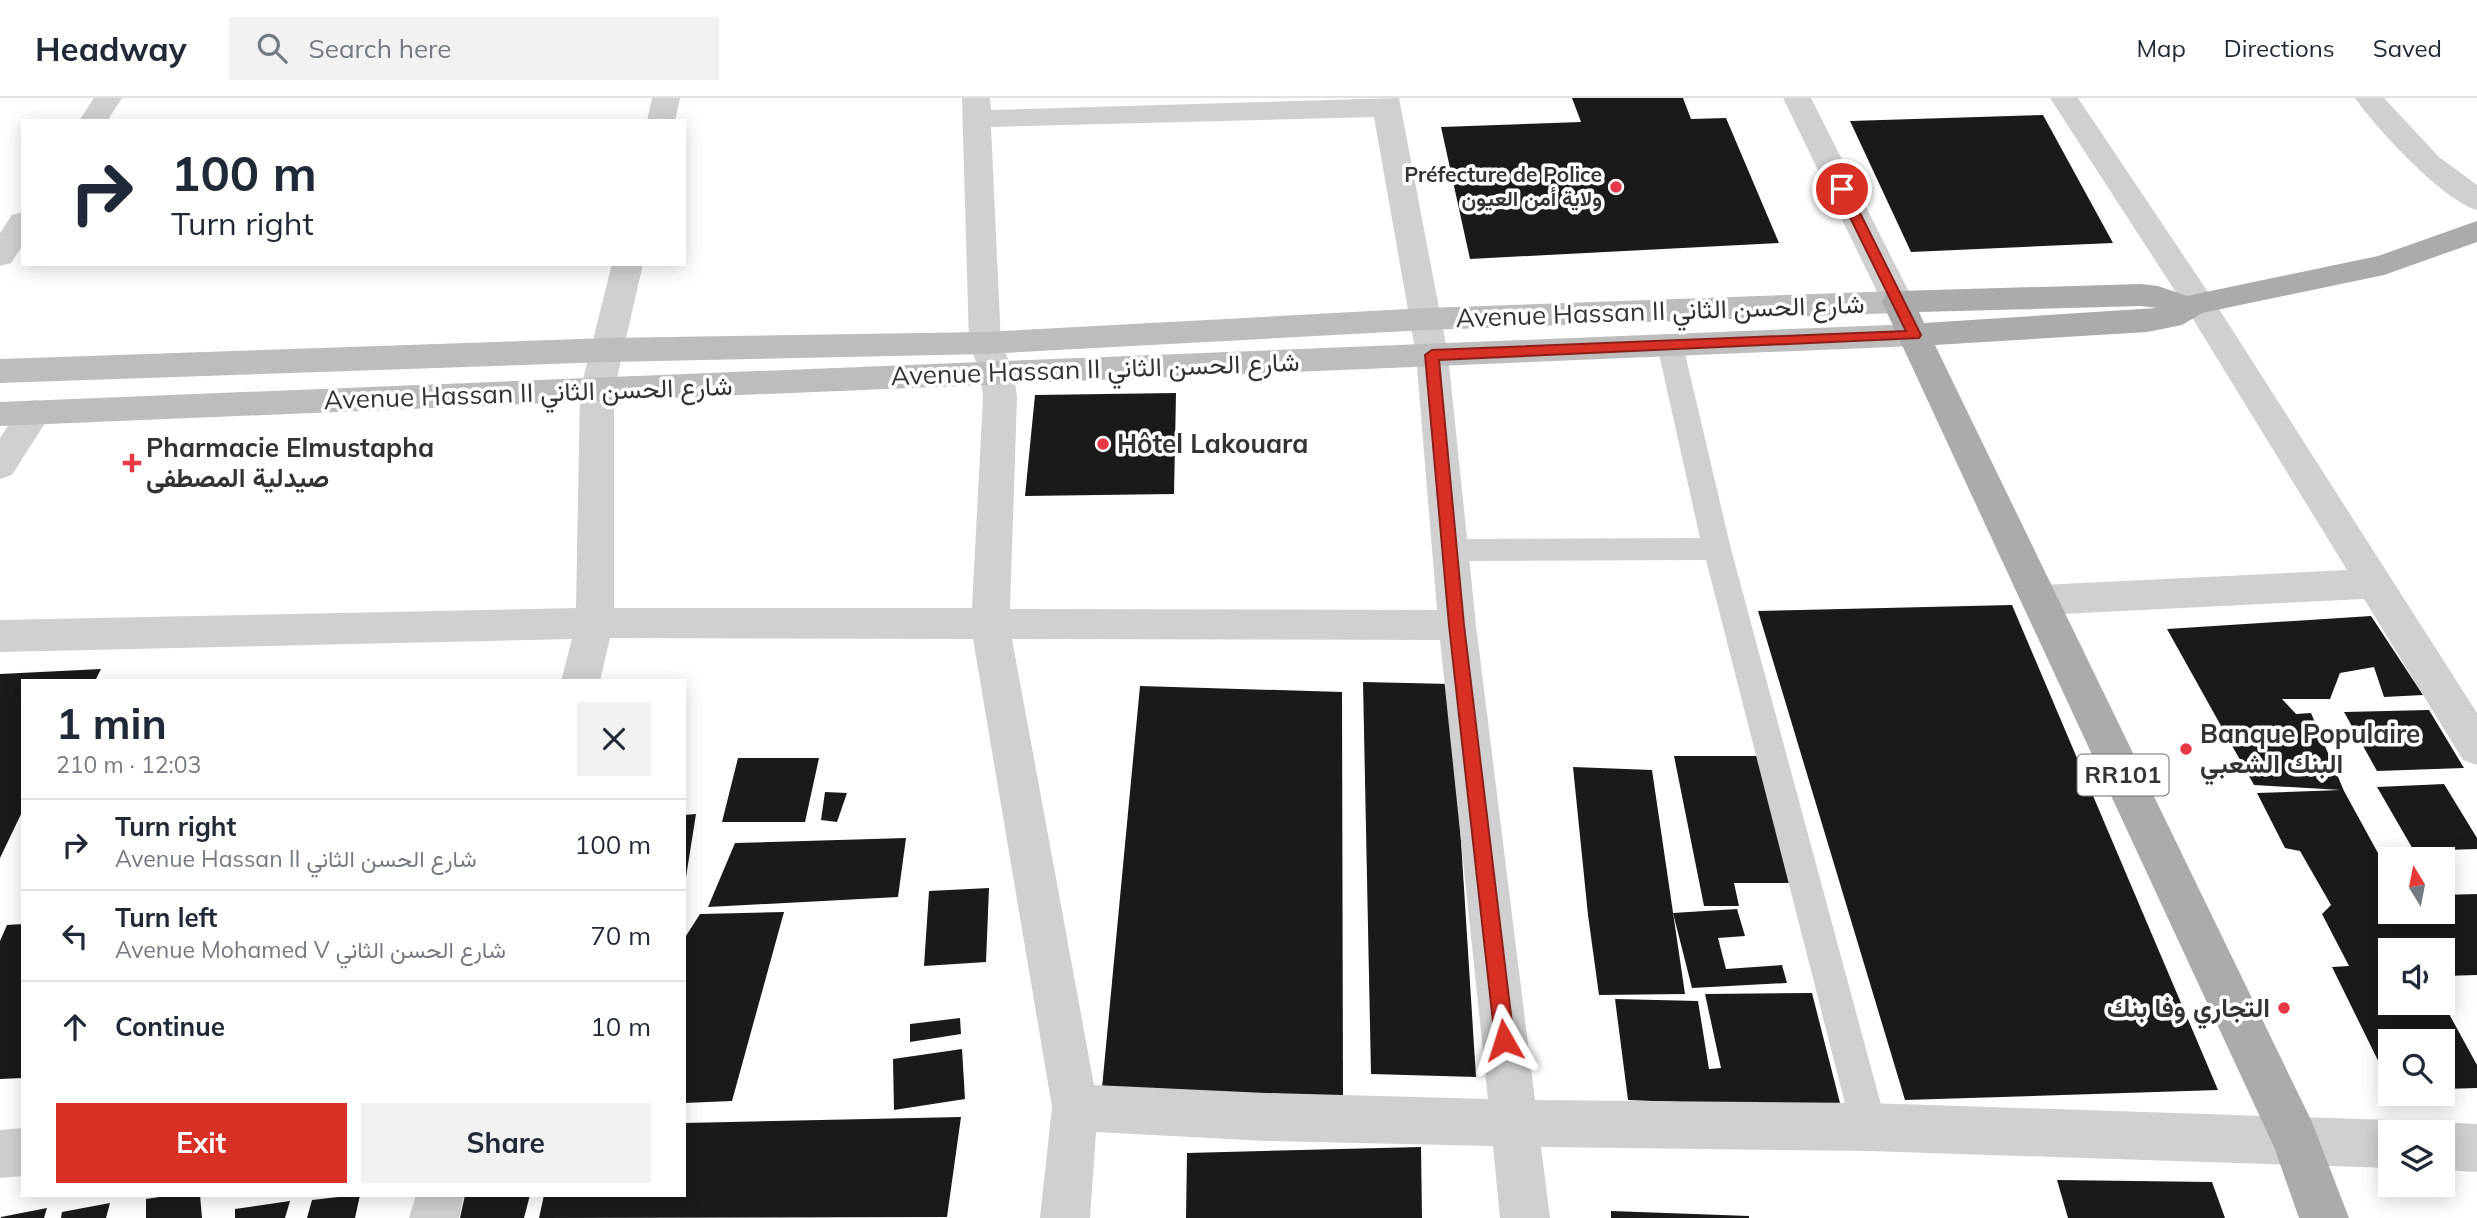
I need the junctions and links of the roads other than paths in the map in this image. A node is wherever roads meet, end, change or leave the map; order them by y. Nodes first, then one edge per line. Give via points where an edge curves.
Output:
1 (108, 98) edge
2 (666, 98) edge
3 (1797, 98) edge
4 (2064, 98) edge
5 (2369, 98) edge
6 (1386, 103) edge
7 (976, 109) edge
8 (94, 119) edge
9 (661, 119) edge
10 (2477, 200) edge
11 (21, 225) edge
12 (2477, 231) edge
13 (0, 256) edge
14 (628, 266) edge
15 (2192, 305) junction
16 (1906, 319) junction
17 (1429, 337) junction
18 (1670, 345) junction
19 (608, 350) junction
20 (991, 358) junction
21 (0, 371) edge
22 (597, 391) junction
23 (35, 412) junction
24 (0, 414) edge
25 (0, 466) edge
26 (1717, 549) junction
27 (1451, 550) junction
28 (2373, 584) junction
29 (2041, 600) junction
30 (595, 623) junction
31 (990, 625) junction
32 (1457, 625) junction
33 (0, 636) edge
34 (580, 679) edge
35 (2477, 748) edge
36 (1075, 1107) junction
37 (1514, 1123) junction
38 (1869, 1126) junction
39 (2295, 1139) junction
40 (2378, 1143) edge
41 (2455, 1147) edge
42 (2477, 1148) edge
43 (21, 1152) edge
44 (0, 1154) edge
45 (439, 1197) edge
46 (434, 1218) edge
47 (1065, 1218) edge
48 (1525, 1218) edge
49 (2324, 1218) edge

1 - 8 street
2 - 9 street
3 - 16 street
4 - 15 street
5 - 10 street via 2429,163
6 - 7 street
6 - 17 street
7 - 20 street
11 - 13 street
12 - 15 main road, Avenue Hassan II شارع الحسن الثاني via 2384,265
14 - 19 street
15 - 16 main road, Avenue Hassan II شارع الحسن الثاني via 2171,317 2147,321
15 - 28 street
16 - 17 street, Avenue Hassan II شارع الحسن الثاني
16 - 18 street, Avenue Hassan II شارع الحسن الثاني
16 - 29 main road, RR101
17 - 18 street, Avenue Hassan II شارع الحسن الثاني
17 - 20 street, Avenue Hassan II شارع الحسن الثاني
17 - 27 street
18 - 26 lane
19 - 20 street, Avenue Hassan II شارع الحسن الثاني
19 - 21 street, Avenue Hassan II شارع الحسن الثاني
19 - 22 street
20 - 22 street, Avenue Hassan II شارع الحسن الثاني
20 - 31 street via 1000,397
22 - 23 street, Avenue Hassan II شارع الحسن الثاني
22 - 30 street
23 - 24 street, Avenue Hassan II شارع الحسن الثاني
23 - 25 street
26 - 27 lane
26 - 38 lane
27 - 32 street
28 - 29 street
28 - 35 street
29 - 39 main road, RR101
30 - 31 street
30 - 33 street
30 - 34 street
31 - 32 street
31 - 36 street
32 - 37 street
36 - 37 street
36 - 47 street
37 - 38 street
37 - 48 street
38 - 39 street
39 - 40 street
39 - 49 main road, RR101
41 - 42 street
43 - 44 street
45 - 46 street

